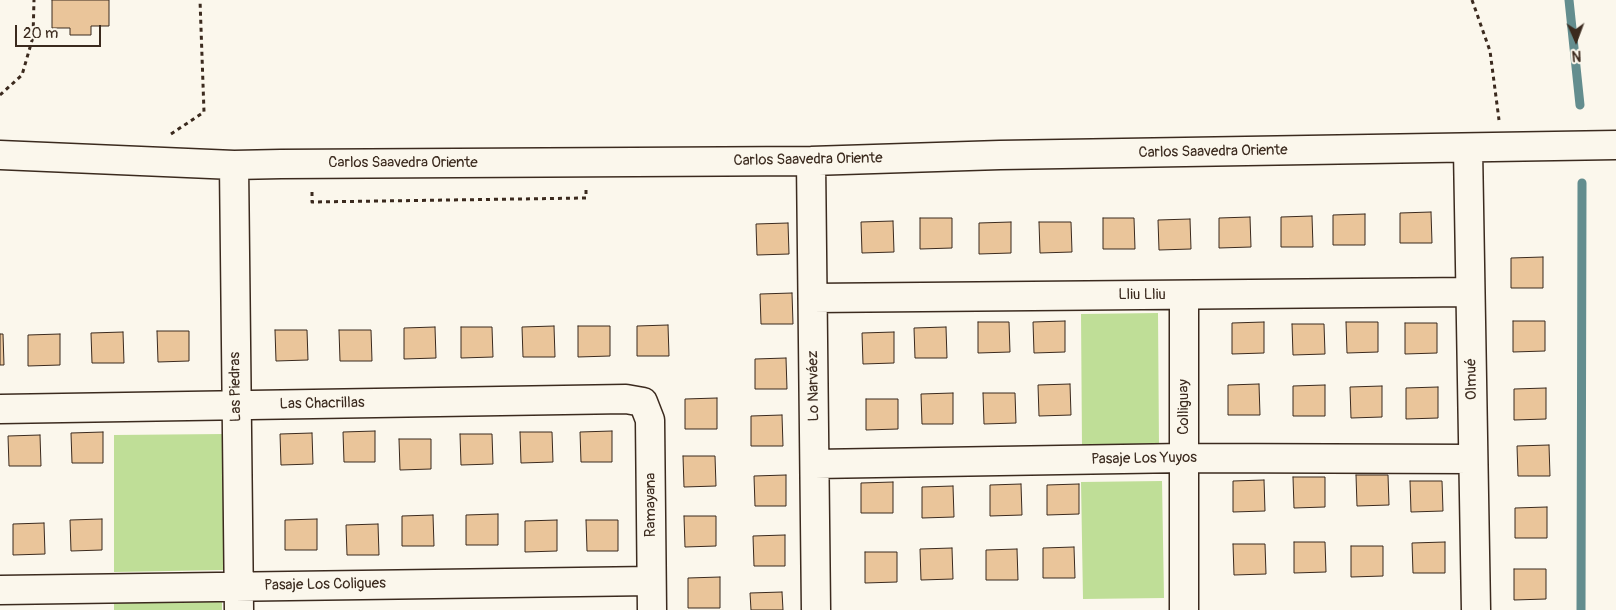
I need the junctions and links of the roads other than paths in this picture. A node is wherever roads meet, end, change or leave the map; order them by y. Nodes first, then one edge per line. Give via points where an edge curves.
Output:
1 (1616, 145) edge
2 (1468, 149) junction
3 (0, 155) edge
4 (811, 161) junction
5 (234, 165) junction
6 (1470, 292) junction
7 (1184, 295) junction
8 (813, 298) junction
9 (643, 402) joint
10 (236, 406) junction
11 (0, 409) edge
12 (1184, 458) junction
13 (1473, 459) junction
14 (815, 464) junction
15 (651, 581) junction
16 (0, 590) edge
17 (238, 598) edge
18 (652, 610) edge
19 (816, 610) edge
20 (1184, 610) edge
21 (1476, 610) edge

1 - 2 street, Carlos Saavedra Oriente
2 - 4 street, Carlos Saavedra Oriente via 1000,155
2 - 6 street, Olmué
3 - 5 street, Carlos Saavedra Oriente
4 - 5 street, Carlos Saavedra Oriente
4 - 8 street, Lo Narváez
5 - 10 street, Las Piedras
6 - 7 street, Lliu Lliu
6 - 13 street, Olmué
7 - 8 street, Lliu Lliu
7 - 12 street, Colliguay
8 - 14 street, Lo Narváez
9 - 10 street, Las Chacrillas
9 - 15 street, Ramayana via 650,420
10 - 11 street, Las Chacrillas
10 - 17 street, Las Piedras
12 - 13 street, Pasaje Los Yuyos
12 - 14 street, Pasaje Los Yuyos
12 - 20 street, Colliguay
13 - 21 street, Olmué
14 - 19 street, Lo Narváez
15 - 17 street, Pasaje Los Coligues
15 - 18 street, Ramayana
16 - 17 street, Pasaje Los Coligues

